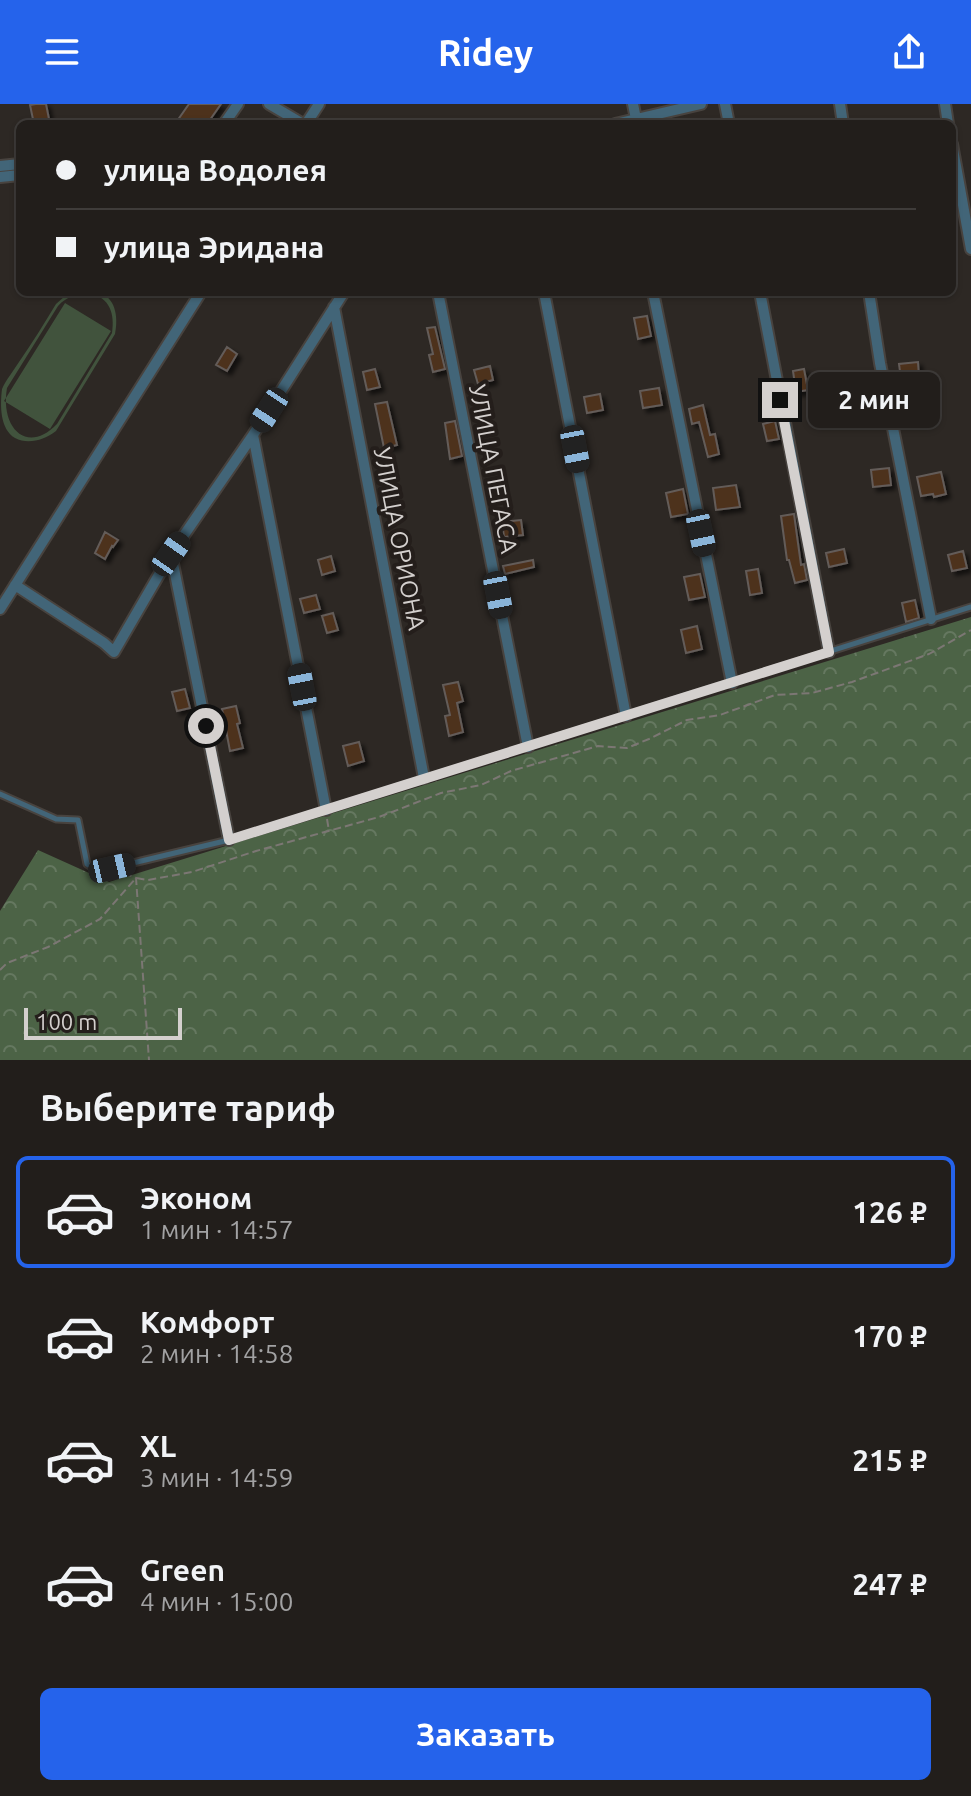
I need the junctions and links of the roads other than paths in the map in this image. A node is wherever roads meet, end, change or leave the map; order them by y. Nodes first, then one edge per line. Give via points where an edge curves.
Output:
1 (269, 104) edge
2 (633, 104) edge
3 (701, 104) edge
4 (636, 119) junction
5 (298, 120) edge
6 (632, 120) edge
7 (956, 166) edge
8 (971, 249) edge
9 (198, 296) edge
10 (341, 296) edge
11 (439, 296) edge
12 (545, 296) edge
13 (654, 296) edge
14 (761, 296) edge
15 (870, 296) edge
16 (334, 307) junction
17 (253, 435) junction
18 (171, 554) junction
19 (15, 585) junction
20 (971, 607) edge
21 (0, 609) edge
22 (931, 619) junction
23 (829, 652) junction
24 (732, 683) junction
25 (626, 716) junction
26 (528, 747) junction
27 (424, 778) junction
28 (0, 794) edge
29 (326, 810) junction
30 (229, 840) junction

1 - 5 street
2 - 4 street
3 - 4 street
4 - 6 street
7 - 8 street
9 - 19 street
10 - 16 street
11 - 26 street, УЛИЦА ПЕГАСА
12 - 25 street
13 - 24 street
14 - 23 street
15 - 22 street
16 - 17 street
16 - 27 street, УЛИЦА ОРИОНА
17 - 18 street
17 - 29 street
18 - 19 street via 114,652
18 - 30 street
19 - 21 street
20 - 22 lane
22 - 23 lane
23 - 24 lane
24 - 25 lane
25 - 26 lane
26 - 27 lane
27 - 29 lane
28 - 30 lane via 56,819 78,820 87,864 97,871
29 - 30 lane

